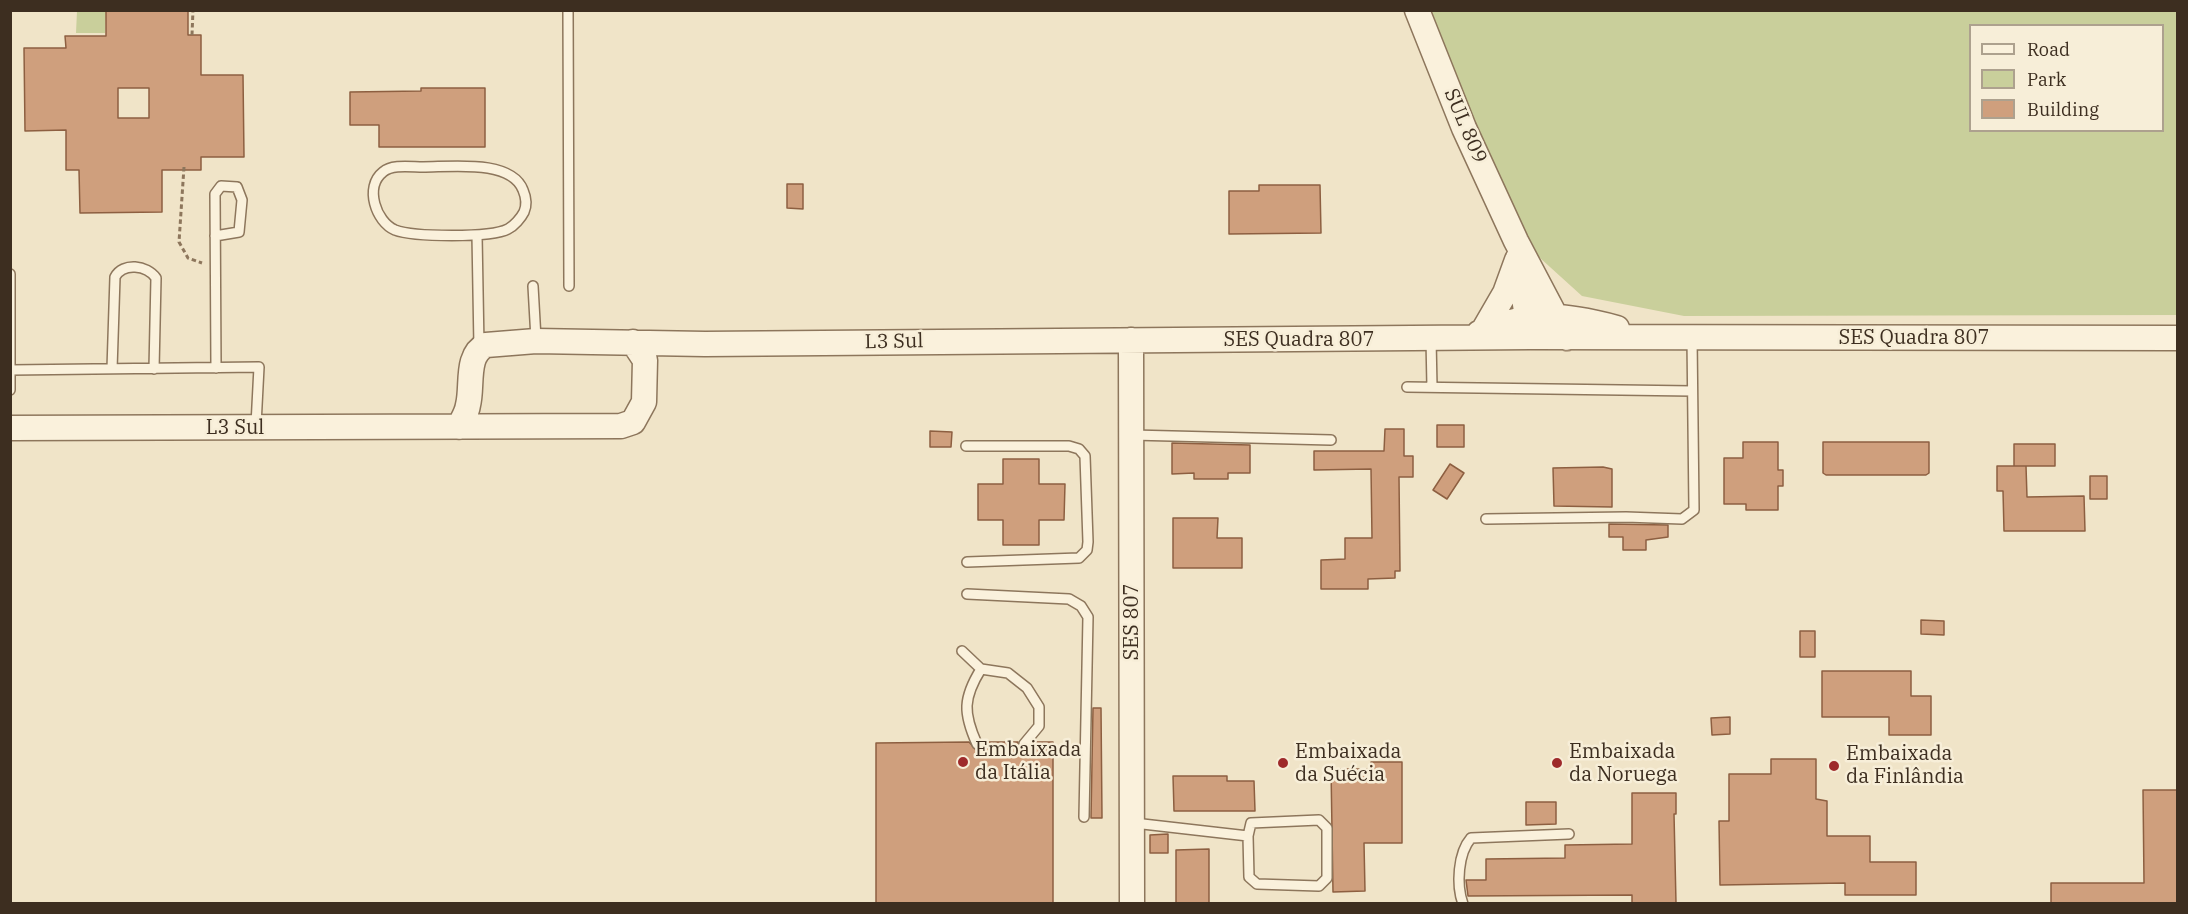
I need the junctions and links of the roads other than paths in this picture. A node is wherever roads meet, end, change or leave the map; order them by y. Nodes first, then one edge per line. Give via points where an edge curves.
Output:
1 (568, 10) edge
2 (1417, 10) edge
3 (214, 236) junction
4 (477, 236) junction
5 (1517, 250) junction
6 (10, 274) edge
7 (1534, 276) junction
8 (533, 286) dead end
9 (569, 286) dead end
10 (1555, 316) junction
11 (1528, 327) junction
12 (1615, 328) junction
13 (1475, 335) junction
14 (1567, 338) junction
15 (1651, 338) junction
16 (1692, 338) junction
17 (2178, 338) edge
18 (1431, 339) junction
19 (1131, 340) junction
20 (536, 341) junction
21 (645, 348) junction
22 (479, 349) junction
23 (216, 368) junction
24 (112, 369) junction
25 (153, 369) junction
26 (11, 370) edge
27 (1407, 387) dead end
28 (1432, 387) junction
29 (10, 390) edge
30 (1692, 391) junction
31 (469, 420) junction
32 (10, 428) edge
33 (256, 428) junction
34 (1132, 435) junction
35 (1331, 440) dead end
36 (966, 446) dead end
37 (1485, 519) dead end
38 (967, 562) dead end
39 (967, 594) dead end
40 (962, 651) dead end
41 (981, 669) junction
42 (977, 744) dead end
43 (1024, 744) dead end
44 (1083, 817) dead end
45 (1133, 823) junction
46 (1569, 834) dead end
47 (1248, 836) junction
48 (1132, 903) edge
49 (1462, 903) edge

1 - 9 lane
2 - 5 street, SUL 809
3 - 3 lane via 239,232 242,200 237,187 221,186 215,194
3 - 23 lane
4 - 4 lane via 396,231 382,221 374,202 379,176 389,168 503,170 521,185 524,213 509,229
4 - 22 lane
5 - 7 street, SUL 809
5 - 11 street, SUL 809
5 - 13 street via 1504,293
6 - 26 lane
7 - 10 street, SUL 809
7 - 12 street via 1587,314
8 - 20 lane
10 - 11 street, SES Quadra 807
10 - 12 street, SES Quadra 807
10 - 14 street, SUL 809
11 - 13 street, SES Quadra 807
11 - 14 street, SES Quadra 807
12 - 15 street, SES Quadra 807
13 - 18 street, SES Quadra 807
14 - 15 street, SES Quadra 807
15 - 16 street, SES Quadra 807
16 - 17 street, SES Quadra 807
16 - 30 lane
18 - 19 street, SES Quadra 807
18 - 28 lane
19 - 21 street, L3 Sul via 705,344
19 - 34 street, SES 807
20 - 21 street, L3 Sul
20 - 22 street, L3 Sul
21 - 31 street, L3 Sul via 644,402 633,422 621,426
22 - 31 street via 474,357
23 - 25 lane
23 - 33 lane via 259,367
24 - 25 lane
24 - 25 lane via 115,277 127,268 143,268 156,278
24 - 26 lane
26 - 29 lane
27 - 28 lane
28 - 30 lane
30 - 37 lane via 1694,510 1688,516
31 - 33 street, L3 Sul
32 - 33 street, L3 Sul
34 - 35 lane
34 - 45 street, SES 807
36 - 38 lane via 1079,449 1085,456 1088,542 1087,550 1079,558
39 - 44 lane via 1069,599 1081,606 1088,617
40 - 41 lane
41 - 42 lane via 968,690 968,723
41 - 43 lane via 1008,673 1027,688 1039,707 1039,726
45 - 47 lane
45 - 48 street, SES 807
46 - 49 lane via 1471,838 1464,847 1458,892
47 - 47 lane via 1248,825 1254,821 1319,820 1328,828 1327,878 1319,886 1257,884 1249,877

